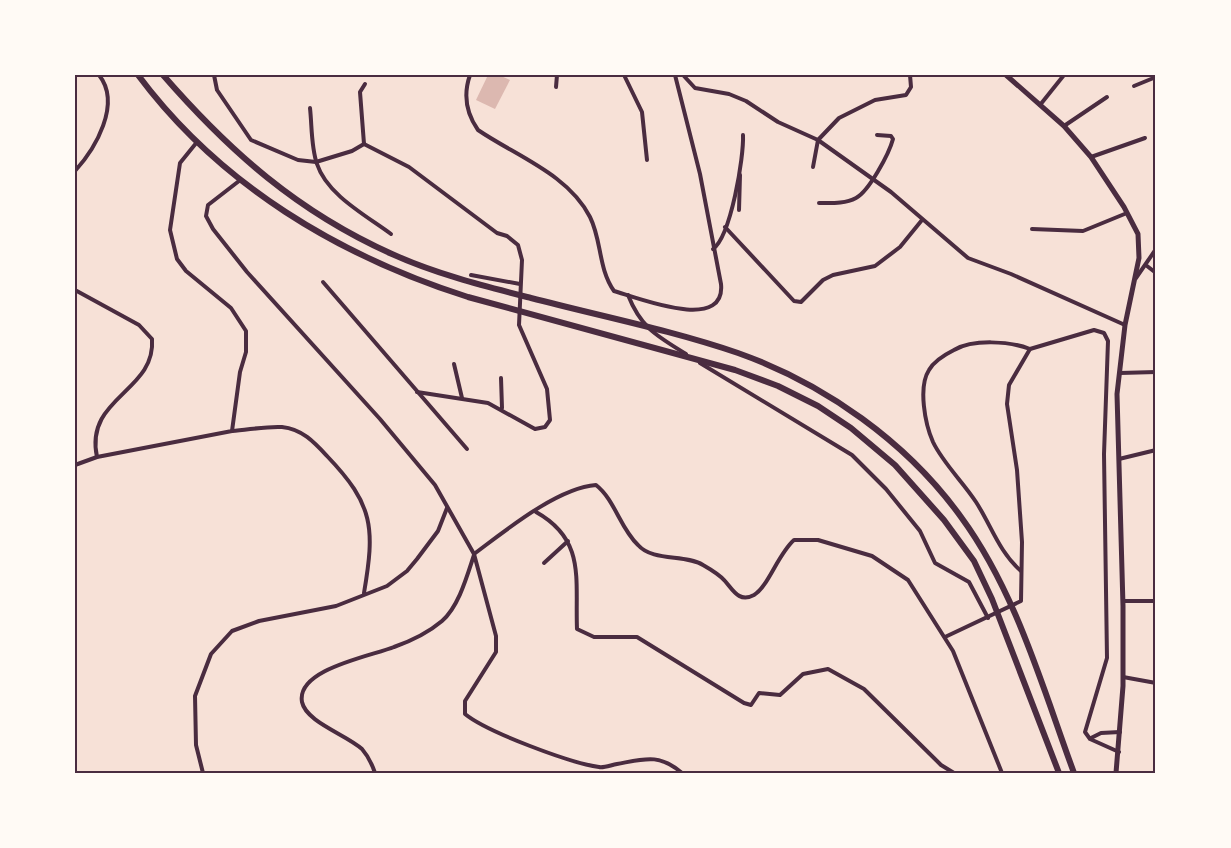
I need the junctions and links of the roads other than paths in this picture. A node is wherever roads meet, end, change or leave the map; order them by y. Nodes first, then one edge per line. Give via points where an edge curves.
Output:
1 (99, 75) edge
2 (138, 75) edge
3 (163, 75) edge
4 (214, 75) edge
5 (470, 75) edge
6 (557, 75) edge
7 (624, 75) edge
8 (675, 75) edge
9 (683, 75) edge
10 (910, 75) edge
11 (1006, 75) edge
12 (1064, 75) edge
13 (1156, 77) edge
14 (365, 84) dead end
15 (1134, 86) dead end
16 (556, 87) dead end
17 (1107, 97) dead end
18 (1039, 106) junction
19 (310, 108) dead end
20 (1064, 126) junction
21 (743, 135) dead end
22 (877, 135) dead end
23 (1145, 138) dead end
24 (818, 140) junction
25 (197, 142) junction
26 (364, 144) junction
27 (1091, 157) junction
28 (647, 160) dead end
29 (316, 162) junction
30 (813, 167) dead end
31 (740, 168) junction
32 (75, 171) edge
33 (872, 179) junction
34 (239, 181) junction
35 (819, 203) dead end
36 (739, 210) dead end
37 (1128, 212) junction
38 (923, 220) junction
39 (726, 227) junction
40 (1032, 229) dead end
41 (391, 234) dead end
42 (713, 249) junction
43 (1156, 249) edge
44 (1147, 266) junction
45 (1156, 273) edge
46 (471, 275) dead end
47 (1136, 279) junction
48 (323, 282) dead end
49 (520, 284) junction
50 (75, 290) edge
51 (628, 295) junction
52 (1125, 325) junction
53 (1030, 349) junction
54 (454, 364) dead end
55 (1156, 372) edge
56 (1120, 373) junction
57 (501, 378) dead end
58 (417, 392) junction
59 (462, 398) junction
60 (502, 408) junction
61 (232, 431) junction
62 (467, 449) dead end
63 (1156, 450) edge
64 (97, 457) junction
65 (1118, 459) junction
66 (75, 465) edge
67 (447, 507) junction
68 (536, 512) junction
69 (568, 541) junction
70 (474, 554) junction
71 (544, 563) dead end
72 (1021, 572) junction
73 (364, 594) junction
74 (1123, 601) junction
75 (1156, 601) edge
76 (988, 618) junction
77 (945, 637) junction
78 (1123, 676) junction
79 (1156, 683) edge
80 (1120, 732) junction
81 (1090, 739) junction
82 (1119, 752) junction
83 (204, 773) edge
84 (375, 773) edge
85 (682, 773) edge
86 (954, 773) edge
87 (1002, 773) edge
88 (1059, 773) edge
89 (1074, 773) edge
90 (1116, 773) edge

1 - 32 street via 106,92 101,130 89,155
2 - 25 highway
3 - 89 highway via 239,155 289,197 340,229 440,272 738,353 790,376 856,415 922,471 980,544 1023,633
4 - 29 street via 217,90 251,140 298,160
5 - 51 street via 465,100 478,130 571,190 591,217 607,281 614,291
6 - 16 street
7 - 28 street via 642,112
8 - 42 street via 700,174
9 - 24 street via 695,88 746,101 778,122
10 - 24 street via 911,87 906,95 875,100 854,109
11 - 18 main road
12 - 18 street
13 - 15 street
14 - 26 street via 360,92
17 - 20 street
18 - 20 main road
19 - 29 street
20 - 27 main road
21 - 31 street
22 - 33 street via 893,139
23 - 27 street
24 - 30 street
24 - 33 street
25 - 34 highway
25 - 61 street via 180,163 171,230 177,259 231,308 246,331
26 - 29 street
26 - 49 street via 409,167 497,233 513,239 522,260
27 - 37 main road
29 - 41 street via 332,188
31 - 36 street
31 - 39 street
33 - 35 street via 858,198
33 - 38 street
34 - 67 street via 208,205 206,216 213,230 435,484
34 - 88 highway via 339,246 434,286 735,370 778,386 851,428 916,486 974,561
37 - 40 street via 1083,231
37 - 47 main road via 1138,234
38 - 39 street via 900,247 875,266 833,275 801,302 794,301
38 - 52 street via 968,258
39 - 42 street
42 - 51 street via 722,293 714,305 693,310
43 - 44 street
44 - 45 street
44 - 47 street
46 - 49 street
47 - 52 main road
48 - 58 street
49 - 60 street via 519,325 547,389 550,420 545,427 527,427
50 - 64 street via 139,325 152,339 150,362 144,372 102,415 96,432
51 - 76 street via 636,317 659,338 852,455 920,531 935,563 969,582
52 - 56 main road
53 - 72 street via 1009,385 1007,404 1017,470
53 - 72 street via 989,343 961,346 940,358 929,369 924,382 933,442 976,502 1008,560
53 - 81 street via 1094,330 1104,333 1108,341 1104,453 1107,658 1087,717 1085,732
54 - 59 street
55 - 56 street
56 - 65 main road
57 - 60 street
58 - 59 street
58 - 62 street
59 - 60 street
61 - 64 street
61 - 73 street via 282,427 308,435 339,468 362,498 369,523 370,558
63 - 65 street
64 - 66 street
65 - 74 main road
67 - 70 street
67 - 73 street via 438,531 408,572 387,586
68 - 69 street via 560,528
68 - 70 street
68 - 77 street via 553,500 596,485 606,493 639,548 702,564 740,597 752,597 759,591 782,550 794,540 818,540 872,556 908,580
69 - 71 street
69 - 86 street via 576,562 577,628 594,637 637,637 751,705 759,693 780,695 803,674 828,669 864,689 941,765
70 - 84 street via 463,588 444,619 394,648 325,670 303,690 302,702 308,714 361,749
70 - 85 street via 496,636 496,652 465,701 465,714 528,744 600,768 648,757
72 - 76 street via 1021,602
73 - 83 street via 336,606 259,621 232,631 211,654 195,696 196,745
74 - 75 street
74 - 78 main road
76 - 77 street
77 - 87 street via 963,671
78 - 79 street
78 - 80 main road
80 - 81 street via 1101,733
80 - 82 main road
81 - 82 street
82 - 90 main road

